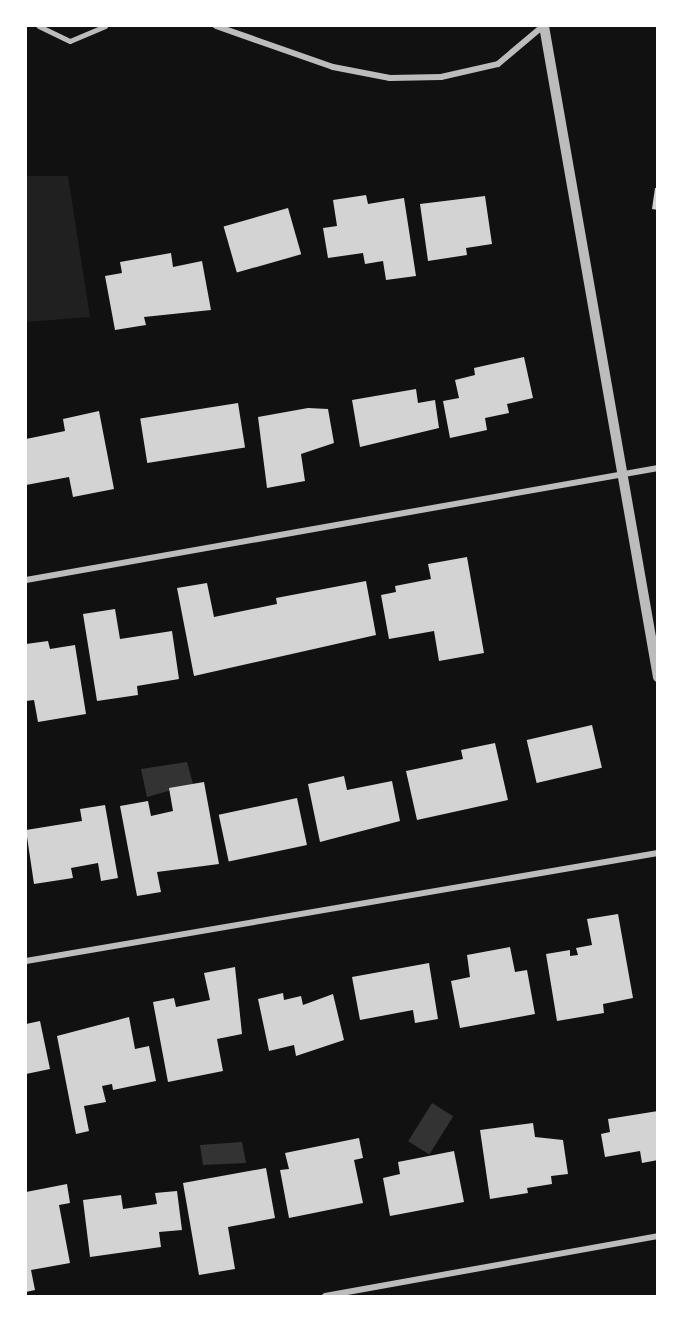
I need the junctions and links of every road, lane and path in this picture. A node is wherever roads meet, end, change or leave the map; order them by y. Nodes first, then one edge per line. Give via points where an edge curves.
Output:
1 (39, 26) edge
2 (105, 26) edge
3 (216, 26) edge
4 (544, 26) edge
5 (657, 468) edge
6 (622, 475) junction
7 (26, 580) edge
8 (657, 677) edge
9 (657, 853) edge
10 (26, 961) edge
11 (657, 1236) edge
12 (326, 1296) edge

1 - 2 lane via 69,41 83,40
3 - 4 street via 333,67 390,78 441,78 498,64
4 - 6 street
5 - 6 street
6 - 7 street
6 - 8 street
9 - 10 street
11 - 12 street

